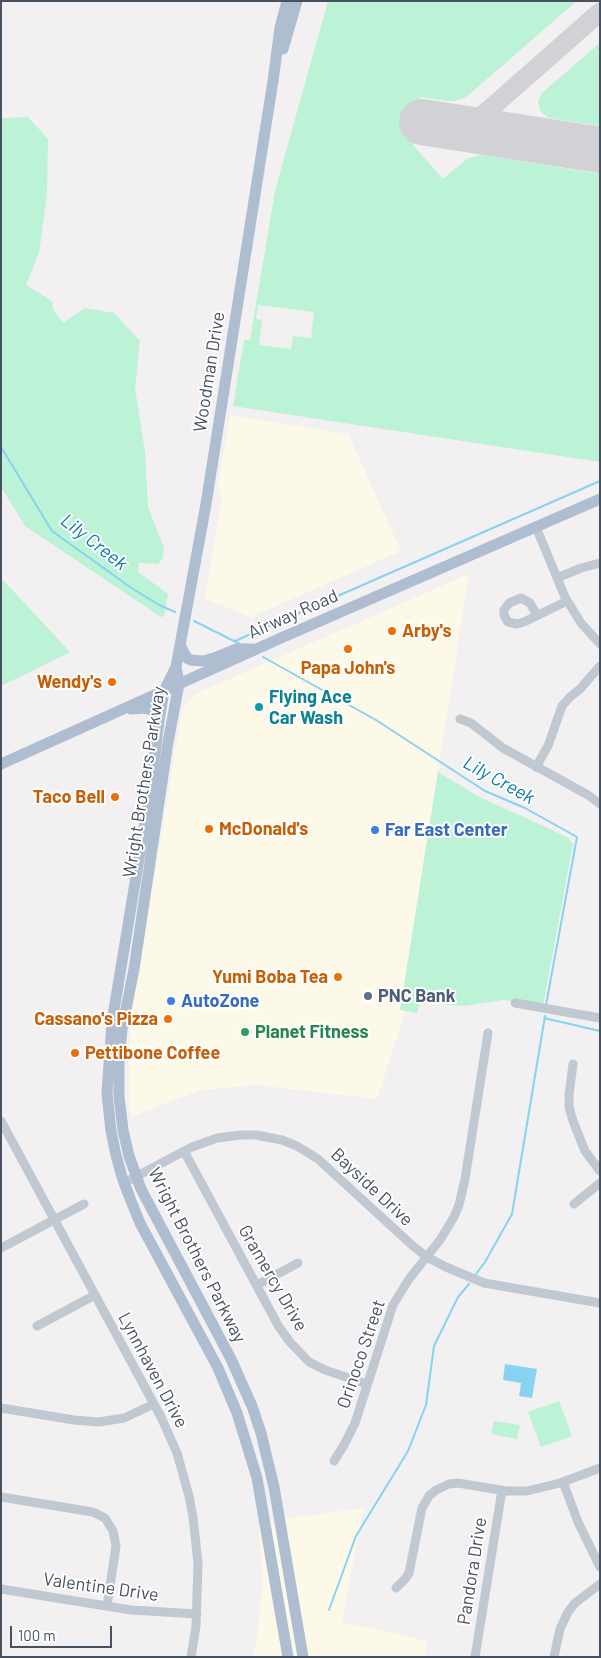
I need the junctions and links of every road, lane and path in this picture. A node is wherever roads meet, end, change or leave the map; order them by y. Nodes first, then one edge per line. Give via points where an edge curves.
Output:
1 (287, 1) edge
2 (297, 1) edge
3 (273, 82) junction
4 (600, 499) edge
5 (536, 527) junction
6 (600, 563) edge
7 (557, 578) junction
8 (567, 601) junction
9 (537, 615) dead end
10 (600, 644) edge
11 (180, 645) junction
12 (256, 650) junction
13 (600, 666) edge
14 (176, 667) junction
15 (171, 688) junction
16 (120, 710) junction
17 (460, 719) dead end
18 (158, 721) junction
19 (1, 764) edge
20 (536, 767) junction
21 (600, 804) edge
22 (515, 1003) dead end
23 (600, 1018) edge
24 (488, 1033) dead end
25 (573, 1064) dead end
26 (1, 1121) edge
27 (184, 1151) junction
28 (600, 1171) edge
29 (136, 1176) junction
30 (124, 1183) junction
31 (600, 1183) edge
32 (84, 1204) dead end
33 (574, 1204) dead end
34 (55, 1220) junction
35 (1, 1248) edge
36 (427, 1257) junction
37 (298, 1263) dead end
38 (257, 1285) junction
39 (95, 1295) junction
40 (600, 1303) edge
41 (37, 1326) dead end
42 (367, 1384) junction
43 (154, 1404) junction
44 (1, 1408) edge
45 (334, 1461) dead end
46 (600, 1468) edge
47 (563, 1482) junction
48 (502, 1490) junction
49 (1, 1497) edge
50 (600, 1567) edge
51 (600, 1584) edge
52 (396, 1588) dead end
53 (1, 1589) edge
54 (106, 1606) junction
55 (197, 1614) junction
56 (191, 1657) edge
57 (288, 1657) edge
58 (303, 1657) edge
59 (475, 1657) edge
60 (554, 1657) edge

1 - 3 main road, Woodman Drive
2 - 3 main road, Woodman Drive
3 - 11 main road, Woodman Drive via 206,504
4 - 5 main road, Airway Road
5 - 7 street
5 - 12 main road, Airway Road
6 - 7 street
7 - 8 street
8 - 9 street
8 - 10 street
11 - 12 main road via 187,658 203,661 236,649
11 - 14 main road, Woodman Drive
12 - 15 main road, Airway Road
13 - 20 street via 562,706 548,746
14 - 15 main road, Wright Brothers Parkway
14 - 15 main road, Wright Brothers Parkway
15 - 16 main road, Airway Road
15 - 18 main road, Wright Brothers Parkway
15 - 29 main road, Wright Brothers Parkway via 163,775 119,1062 123,1130
16 - 18 main road via 149,709
16 - 19 main road, Airway Road
17 - 20 street
18 - 30 main road, Wright Brothers Parkway via 109,1050 107,1094 110,1121
20 - 21 street
22 - 23 street
24 - 36 street, Orinoco Street via 459,1205 448,1228
25 - 28 street via 569,1107 585,1151
26 - 34 street, Lynnhaven Drive
27 - 29 street, Bayside Drive
27 - 36 street, Bayside Drive via 217,1138 241,1135 269,1137 296,1146 331,1169
27 - 38 street, Gramercy Drive
29 - 30 street, Bayside Drive
29 - 58 main road, Wright Brothers Parkway via 252,1406 274,1487
30 - 57 main road, Wright Brothers Parkway via 140,1223 218,1368 237,1413 257,1478
31 - 33 street
32 - 34 street
34 - 35 street
34 - 39 street, Lynnhaven Drive
36 - 40 street, Bayside Drive via 484,1283
36 - 42 street, Orinoco Street via 408,1279 393,1305
37 - 38 street
38 - 42 street, Gramercy Drive via 282,1332 309,1362
39 - 41 street
39 - 43 street, Lynnhaven Drive
42 - 45 street, Orinoco Street via 350,1434
43 - 44 street via 124,1418 99,1422
43 - 55 street, Lynnhaven Drive via 177,1453 189,1496 198,1562
46 - 47 street
47 - 48 street via 527,1491
47 - 50 street
48 - 52 street via 449,1484 429,1496 420,1512 408,1573
48 - 59 street, Pandora Drive
49 - 54 street via 94,1512 105,1518 113,1531 116,1546
51 - 60 street via 568,1612 560,1629
53 - 54 street, Valentine Drive
54 - 55 street, Valentine Drive
55 - 56 street, Lynnhaven Drive

